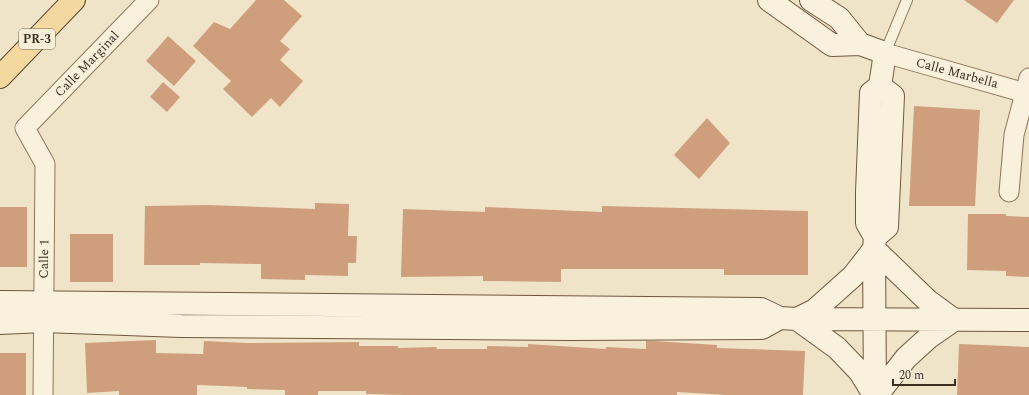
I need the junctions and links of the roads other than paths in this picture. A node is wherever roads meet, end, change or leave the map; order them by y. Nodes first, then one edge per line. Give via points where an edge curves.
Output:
1 (74, 0) edge
2 (149, 0) edge
3 (769, 0) edge
4 (812, 0) edge
5 (907, 0) edge
6 (860, 44) junction
7 (885, 53) junction
8 (0, 77) edge
9 (880, 86) junction
10 (1028, 88) edge
11 (25, 128) joint
12 (867, 192) junction
13 (888, 192) junction
14 (1009, 192) dead end
15 (874, 243) junction
16 (0, 302) edge
17 (43, 312) junction
18 (789, 318) junction
19 (874, 320) junction
20 (954, 320) junction
21 (1029, 320) edge
22 (0, 322) edge
23 (43, 395) edge
24 (875, 395) edge

1 - 8 main road, PR-3
2 - 11 street, Calle Marginal
3 - 6 street via 832,45
4 - 6 street via 839,18
5 - 7 lane
6 - 7 street
7 - 9 street
7 - 10 street, Calle Marbella
9 - 12 street via 871,93
9 - 13 street via 893,96
10 - 14 street via 1014,135
11 - 17 street, Calle 1 via 45,164
12 - 13 street
12 - 15 street via 868,223
13 - 15 street via 887,226
15 - 18 street via 853,276 814,310
15 - 19 street
15 - 20 street via 928,301
16 - 17 street
17 - 18 street via 761,309
17 - 22 street
17 - 23 street, Calle 1
18 - 19 street
18 - 24 street via 837,348 860,372
19 - 20 street
19 - 24 street
20 - 21 street
20 - 24 street via 928,338 906,358

